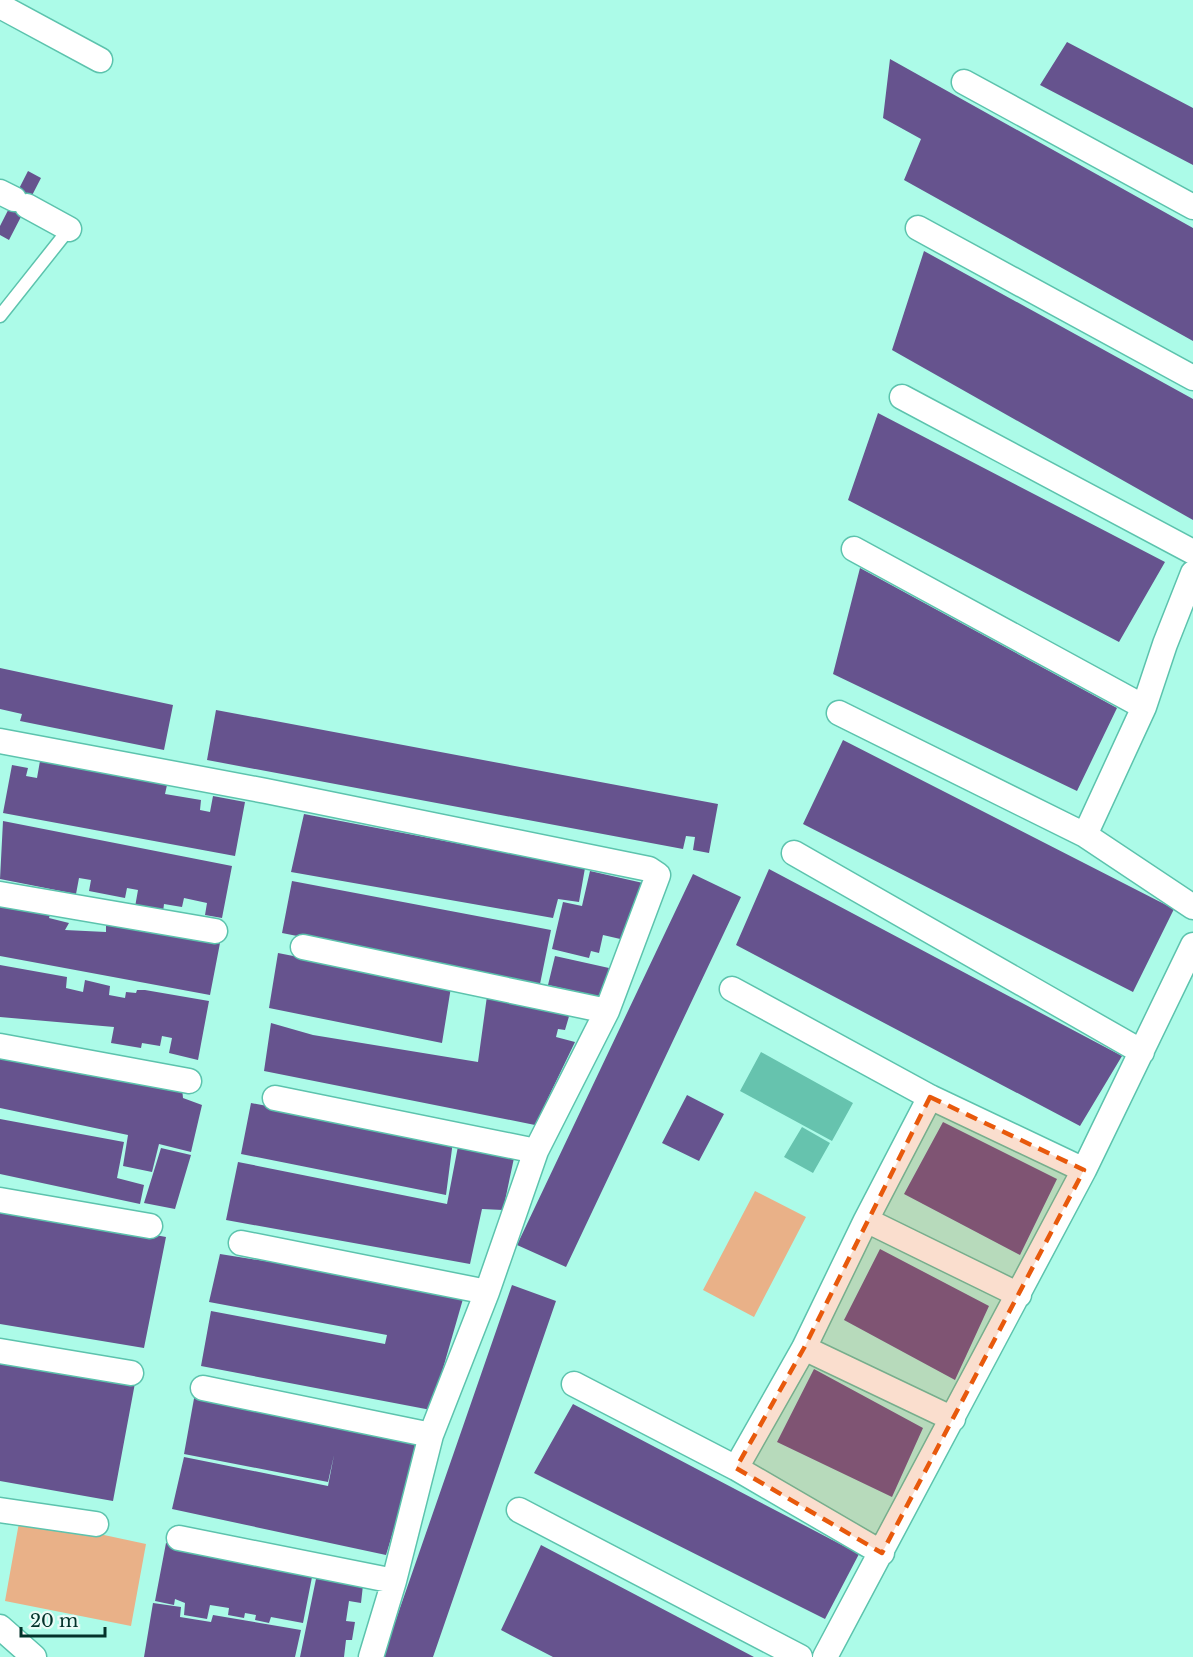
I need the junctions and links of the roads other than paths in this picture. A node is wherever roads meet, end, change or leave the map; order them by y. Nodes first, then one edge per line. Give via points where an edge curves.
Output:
1 (0, 6) edge
2 (100, 60) dead end
3 (964, 82) dead end
4 (13, 199) edge
5 (1193, 207) edge
6 (918, 228) dead end
7 (69, 229) joint
8 (0, 316) edge
9 (1193, 378) edge
10 (902, 397) dead end
11 (854, 549) dead end
12 (1193, 552) edge
13 (1193, 573) edge
14 (1144, 707) junction
15 (839, 713) dead end
16 (0, 741) edge
17 (1085, 835) junction
18 (794, 853) dead end
19 (0, 894) edge
20 (1193, 907) edge
21 (215, 931) dead end
22 (1193, 945) edge
23 (303, 947) dead end
24 (732, 989) dead end
25 (607, 1011) junction
26 (0, 1046) edge
27 (1142, 1052) junction
28 (189, 1081) dead end
29 (930, 1097) junction
30 (275, 1098) dead end
31 (536, 1150) junction
32 (1083, 1170) junction
33 (0, 1200) edge
34 (866, 1220) junction
35 (150, 1226) dead end
36 (240, 1243) dead end
37 (487, 1292) junction
38 (1019, 1295) junction
39 (804, 1348) junction
40 (0, 1351) edge
41 (131, 1373) dead end
42 (574, 1384) dead end
43 (203, 1388) dead end
44 (953, 1419) junction
45 (430, 1435) junction
46 (736, 1468) junction
47 (0, 1510) edge
48 (519, 1510) dead end
49 (96, 1524) dead end
50 (179, 1538) dead end
51 (882, 1553) junction
52 (394, 1581) junction
53 (0, 1627) edge
54 (34, 1657) edge
55 (371, 1657) edge
56 (801, 1657) edge
57 (825, 1657) edge

1 - 2 street
3 - 5 street
4 - 7 street
6 - 9 street
7 - 8 lane
10 - 12 street
11 - 14 street
13 - 14 street
14 - 17 street
15 - 17 street
16 - 25 street via 648,868 658,875 657,884
17 - 20 street
18 - 27 street
19 - 21 street
22 - 27 street
23 - 25 street
24 - 29 street
25 - 31 street
26 - 28 street
27 - 32 street
29 - 32 street
29 - 34 street
30 - 31 street
31 - 37 street
32 - 38 street
33 - 35 street
34 - 38 street
34 - 39 street
36 - 37 street
37 - 45 street
38 - 44 street
39 - 44 street
39 - 46 street
40 - 41 street
42 - 46 street
43 - 45 street
44 - 51 street
45 - 52 street
46 - 51 street
47 - 49 street
48 - 56 street
50 - 52 street
51 - 57 street
52 - 55 street
53 - 54 street

